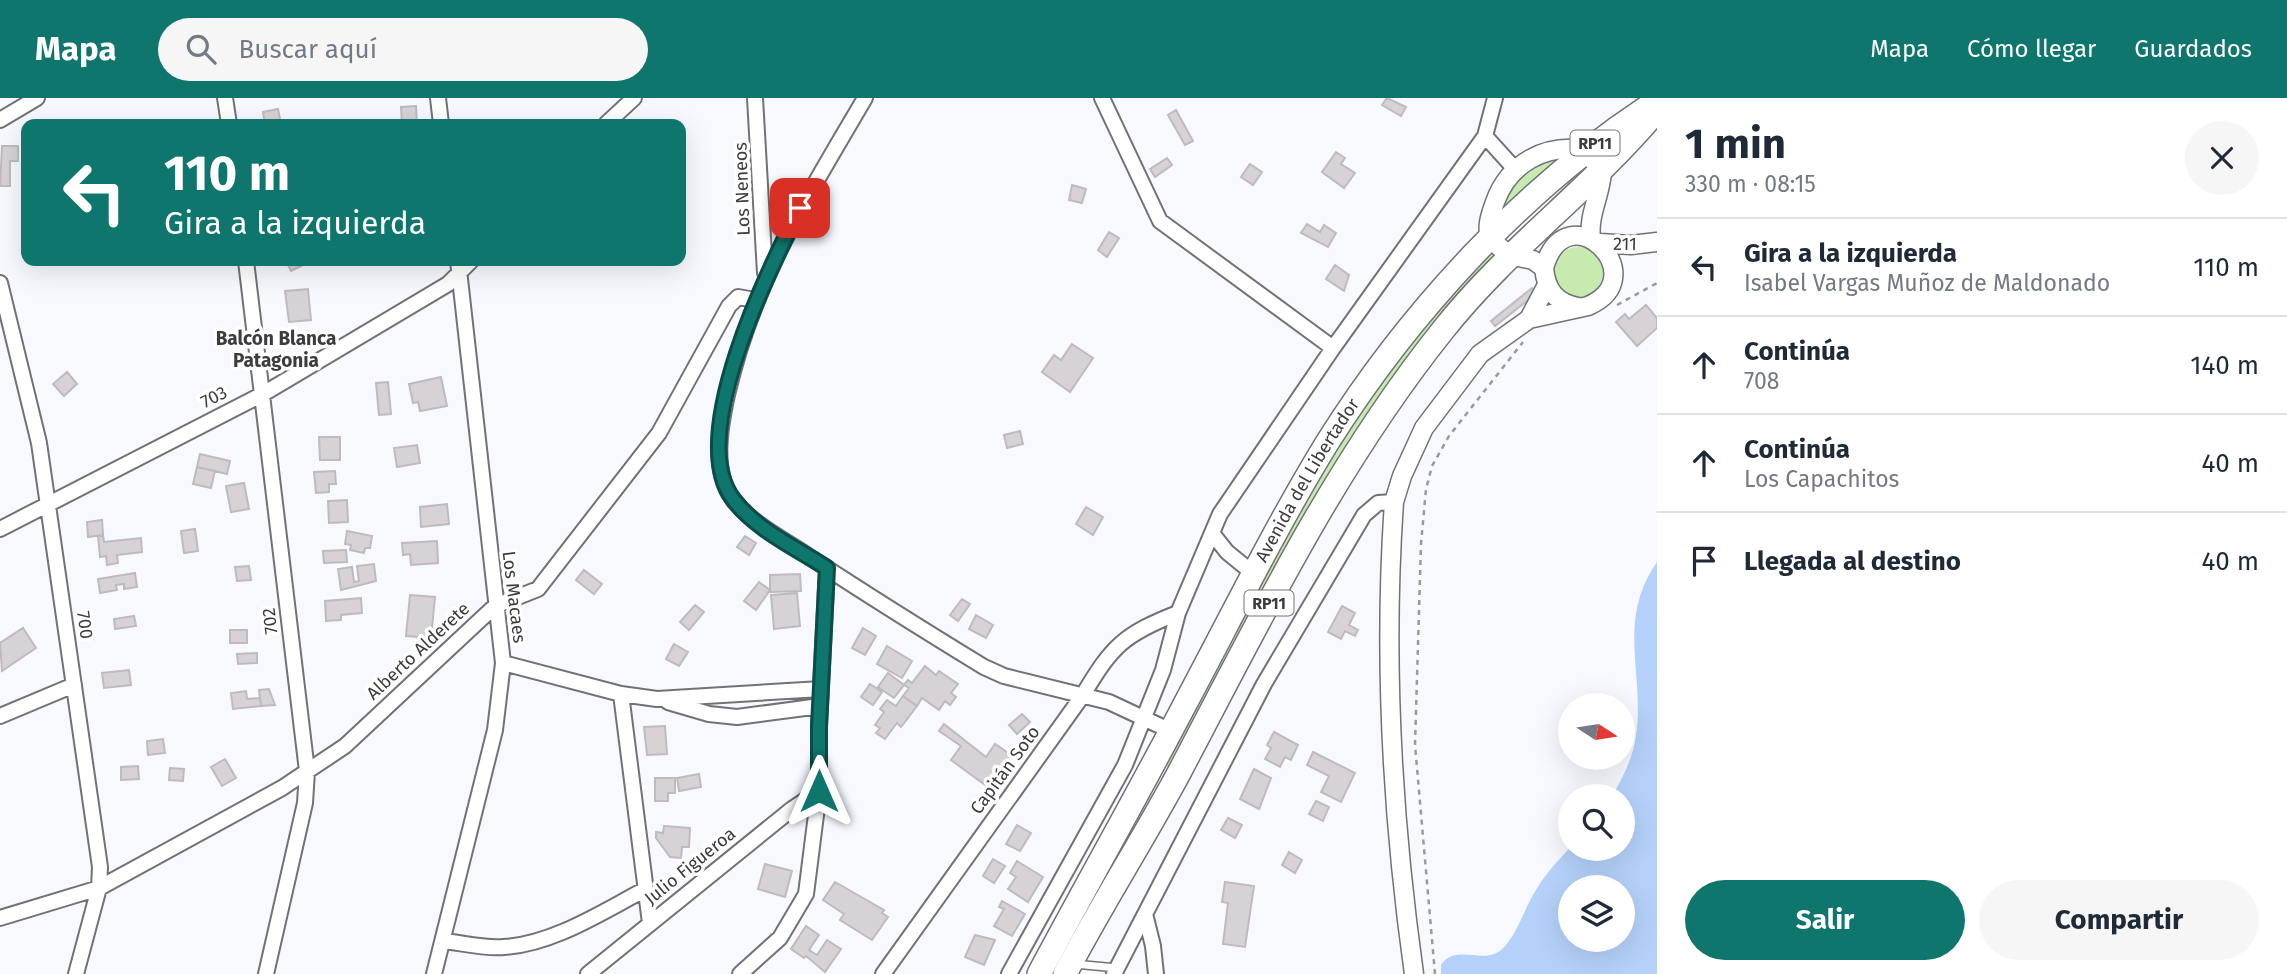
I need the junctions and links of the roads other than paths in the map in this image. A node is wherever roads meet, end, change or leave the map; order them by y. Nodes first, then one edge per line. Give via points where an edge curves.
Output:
1 (37, 98) edge
2 (225, 98) edge
3 (438, 98) edge
4 (634, 98) edge
5 (755, 98) edge
6 (865, 98) edge
7 (1102, 98) edge
8 (1495, 98) edge
9 (1657, 101) edge
10 (1657, 110) edge
11 (228, 119) edge
12 (440, 119) edge
13 (611, 119) edge
14 (0, 120) edge
15 (1485, 136) junction
16 (1585, 150) junction
17 (1514, 168) junction
18 (1602, 171) junction
19 (1490, 239) junction
20 (1596, 240) junction
21 (1653, 243) edge
22 (1509, 255) junction
23 (247, 266) edge
24 (459, 268) edge
25 (1545, 276) junction
26 (765, 278) junction
27 (1614, 278) junction
28 (0, 283) edge
29 (755, 300) junction
30 (1578, 307) junction
31 (1529, 319) junction
32 (1333, 348) junction
33 (263, 394) junction
34 (1394, 502) junction
35 (48, 503) junction
36 (0, 530) edge
37 (1212, 533) junction
38 (827, 568) junction
39 (1254, 574) junction
40 (495, 606) junction
41 (1178, 613) junction
42 (503, 663) junction
43 (74, 685) junction
44 (821, 689) junction
45 (621, 694) junction
46 (1083, 695) junction
47 (657, 699) junction
48 (820, 706) junction
49 (0, 716) edge
50 (1144, 720) junction
51 (1171, 731) junction
52 (1125, 765) junction
53 (307, 771) junction
54 (1146, 778) junction
55 (1170, 790) junction
56 (819, 791) junction
57 (99, 888) junction
58 (644, 890) junction
59 (1145, 914) junction
60 (0, 918) edge
61 (650, 923) junction
62 (444, 941) junction
63 (1067, 969) edge
64 (1115, 971) edge
65 (76, 974) edge
66 (266, 974) edge
67 (434, 974) edge
68 (588, 974) edge
69 (740, 974) edge
70 (883, 974) edge
71 (1009, 974) edge
72 (1039, 974) edge
73 (1156, 974) edge
74 (1414, 974) edge

1 - 14 street
2 - 11 street
3 - 12 street
4 - 13 street
5 - 26 street, Los Neneos
6 - 26 street
7 - 32 street via 1160,221
8 - 15 street
9 - 16 main road, Avenida del Libertador / RP11
10 - 18 main road, Avenida del Libertador / RP11
15 - 17 street
15 - 32 street
16 - 17 street via 1556,150
16 - 18 street
16 - 19 main road, Avenida del Libertador / RP11
17 - 19 street via 1489,220
18 - 20 street via 1590,225
18 - 22 main road, Avenida del Libertador / RP11
19 - 22 street
19 - 39 main road, Avenida del Libertador / RP11 via 1367,385 1303,484
20 - 21 street, 211
20 - 25 street via 1562,240 1553,247
20 - 27 street via 1612,258
21 - 27 street, 211 via 1635,254
22 - 25 street via 1533,260
22 - 55 main road, Avenida del Libertador / RP11 via 1442,330 1355,452 1312,522
23 - 33 street, 702
24 - 33 street, 703
24 - 40 street, Los Macaes
25 - 30 street via 1559,300
25 - 31 street
26 - 29 street
27 - 30 street via 1597,302
28 - 35 street, 700 via 30,398
29 - 38 street via 737,351 720,431 723,479 746,513
29 - 40 street, Alberto Alderete via 738,297 729,306 659,433 552,574 538,589
30 - 31 street
31 - 34 street via 1480,354 1424,428
32 - 37 street via 1220,514
33 - 35 street, 703
33 - 53 street, 702
34 - 59 street via 1378,503 1364,515 1264,684
34 - 74 street via 1390,736 1394,815
35 - 36 street, 703
35 - 43 street, 700
37 - 39 street
37 - 41 street
38 - 44 street
38 - 46 street via 984,667
39 - 51 main road, Avenida del Libertador / RP11
40 - 42 street, Los Macaes
40 - 53 street, Alberto Alderete via 345,746
41 - 46 street, Capitán Soto via 1127,636 1107,654
41 - 50 street
42 - 45 street
42 - 62 street, Los Macaes via 495,730
43 - 49 street
43 - 57 street, 700 via 100,867
44 - 47 street
44 - 48 street
45 - 47 street
45 - 58 street
46 - 50 street
46 - 70 street, Capitán Soto
47 - 48 street via 737,717
48 - 56 street
50 - 51 street
50 - 52 street
51 - 54 main road, Avenida del Libertador / RP11
52 - 54 street
52 - 71 street
53 - 57 street, Alberto Alderete
53 - 66 street, 702
54 - 55 street
54 - 72 main road, Avenida del Libertador / RP11
55 - 63 main road, Avenida del Libertador / RP11
56 - 61 street, Julio Figueroa
56 - 69 street via 806,894 780,938
57 - 60 street, Alberto Alderete
57 - 65 street, 700
58 - 61 street
58 - 62 street via 570,927 518,945
59 - 64 street
59 - 73 street
61 - 68 street, Julio Figueroa
62 - 67 street, Los Macaes
63 - 64 lane

